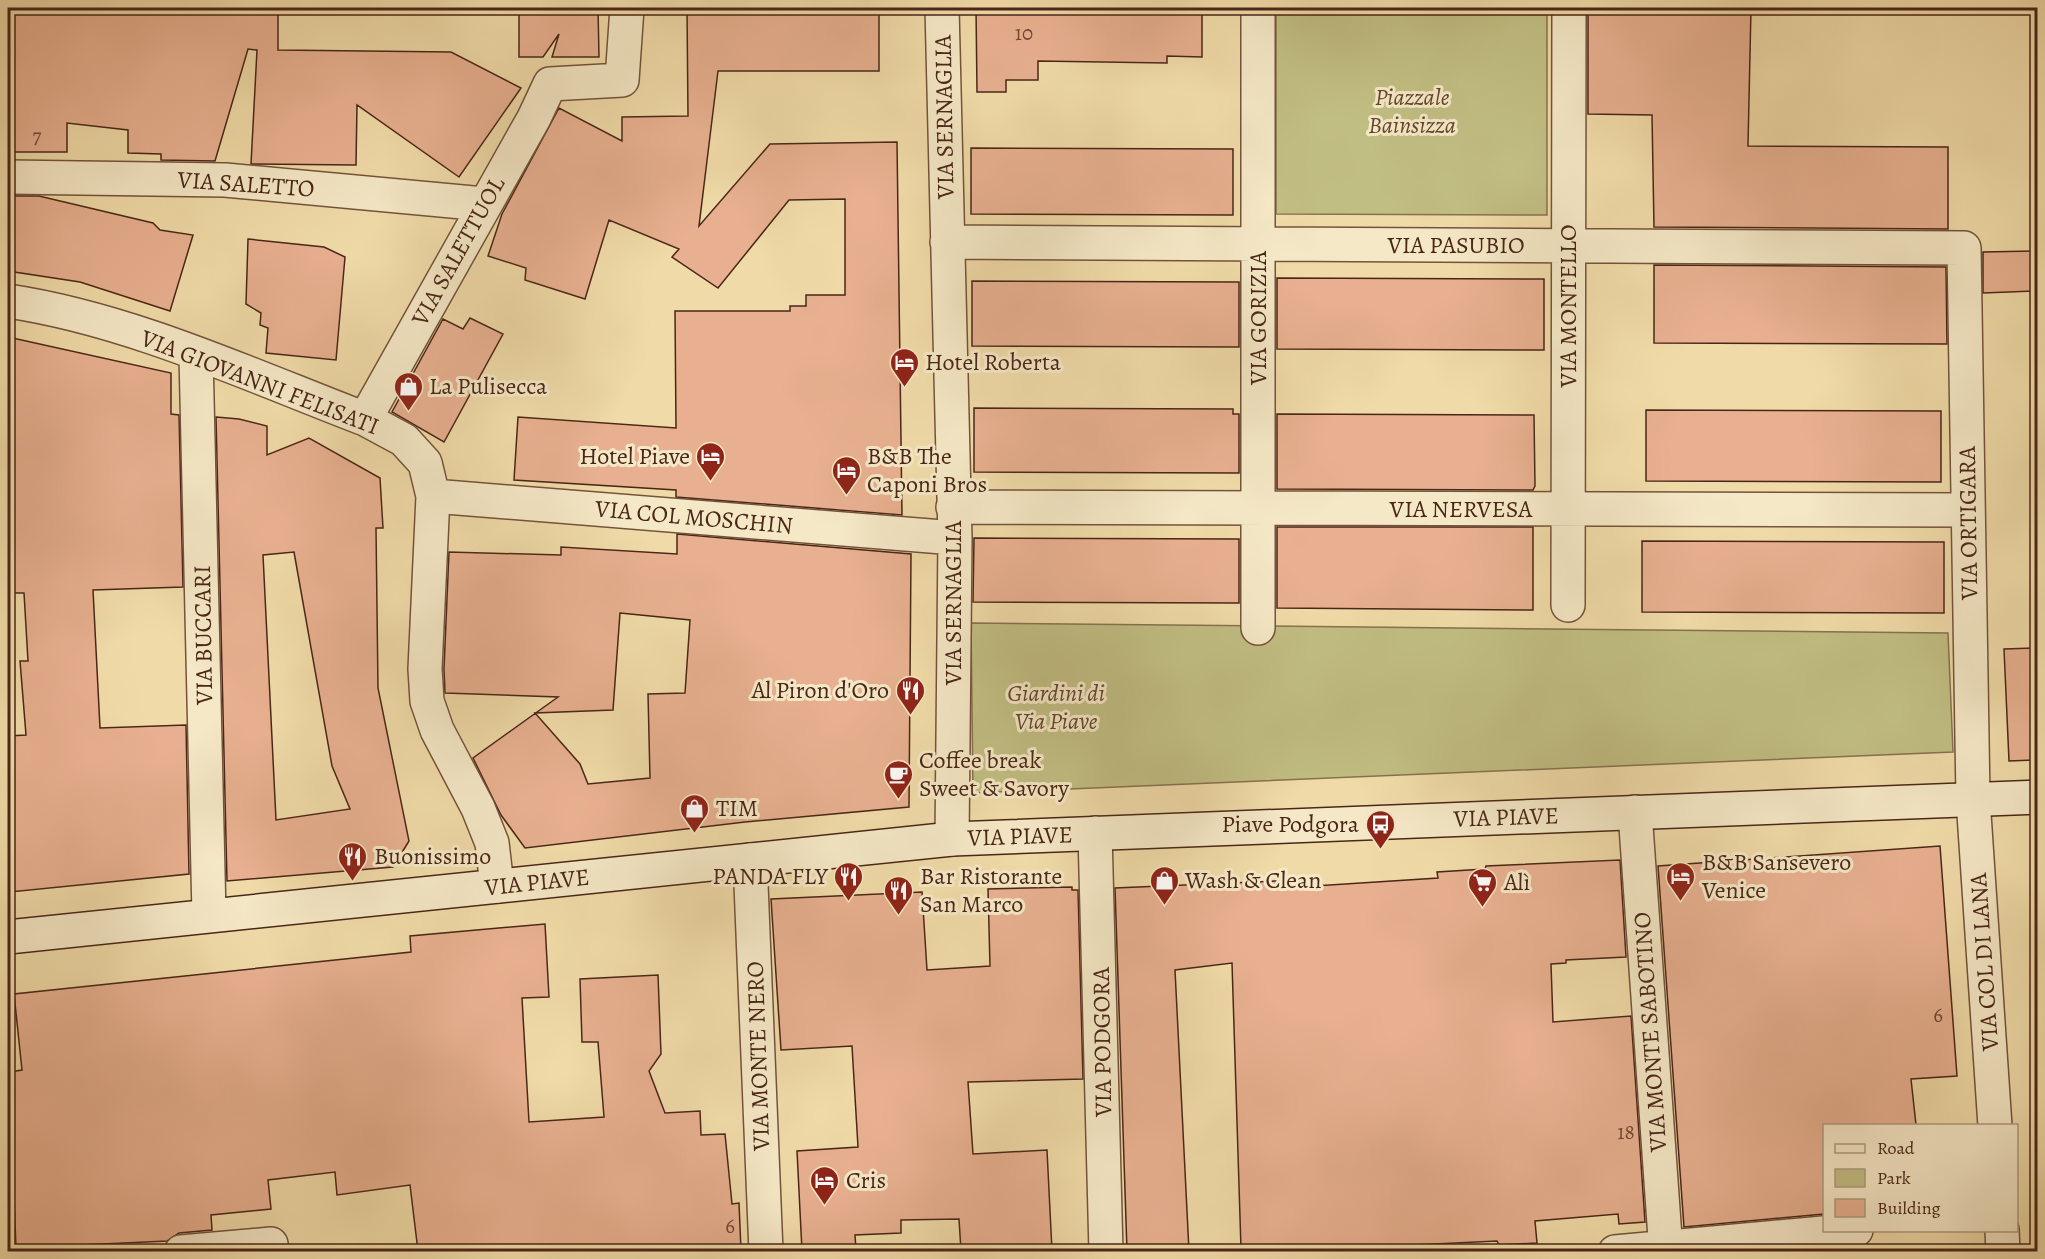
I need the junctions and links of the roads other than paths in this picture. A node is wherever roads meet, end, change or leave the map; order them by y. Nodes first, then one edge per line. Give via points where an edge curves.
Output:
1 (627, 8) edge
2 (942, 8) edge
3 (1258, 8) edge
4 (1569, 8) edge
5 (8, 177) edge
6 (484, 204) junction
7 (1264, 224) junction
8 (1561, 225) junction
9 (947, 242) junction
10 (1964, 248) joint
11 (8, 301) edge
12 (196, 355) junction
13 (365, 418) junction
14 (433, 496) junction
15 (1258, 508) junction
16 (1567, 509) junction
17 (1968, 510) junction
18 (954, 522) junction
19 (1568, 605) dead end
20 (1258, 628) dead end
21 (2037, 797) edge
22 (1973, 799) junction
23 (1635, 812) junction
24 (1095, 833) junction
25 (951, 839) junction
26 (750, 860) junction
27 (497, 886) junction
28 (209, 915) junction
29 (8, 937) edge
30 (1995, 1124) edge
31 (1836, 1232) edge
32 (2002, 1232) edge
33 (1666, 1249) edge
34 (181, 1251) edge
35 (272, 1251) edge
36 (766, 1251) edge
37 (1106, 1251) edge
38 (1615, 1251) edge
39 (2003, 1251) edge

1 - 6 street, VIA SALETTUOL via 622,80 550,84
2 - 9 street, VIA SERNAGLIA
3 - 7 street, VIA GORIZIA
4 - 8 street, VIA MONTELLO
5 - 6 street, VIA SALETTO via 225,180
6 - 13 street, VIA SALETTUOL
7 - 8 street, VIA PASUBIO
7 - 9 street, VIA PASUBIO
7 - 15 street, VIA GORIZIA
8 - 10 street, VIA PASUBIO
8 - 16 street, VIA MONTELLO
9 - 18 street, VIA SERNAGLIA
10 - 17 street, VIA ORTIGARA
11 - 12 street, VIA GIOVANNI FELISATI via 116,327
12 - 13 street, VIA GIOVANNI FELISATI
12 - 28 street, VIA BUCCARI
13 - 14 street, VIA GIOVANNI FELISATI via 404,440 425,463
14 - 18 street, VIA COL MOSCHIN
14 - 27 street, VIA GIOVANNI FELISATI via 425,669 428,701 437,730 492,843
15 - 16 street, VIA NERVESA
15 - 18 street, VIA NERVESA
15 - 20 street, VIA GORIZIA
16 - 17 street, VIA NERVESA
16 - 19 street, VIA MONTELLO
17 - 22 street, VIA ORTIGARA
18 - 25 street, VIA SERNAGLIA
21 - 22 street, VIA PIAVE
22 - 23 street, VIA PIAVE
22 - 30 street, VIA COL DI LANA
23 - 24 street, VIA PIAVE
23 - 33 street, VIA MONTE SABOTINO
24 - 25 street, VIA PIAVE
24 - 37 street, VIA PODGORA
25 - 26 street, VIA PIAVE
26 - 27 street, VIA PIAVE
26 - 36 street, VIA MONTE NERO
27 - 28 street, VIA PIAVE
28 - 29 street, VIA PIAVE
31 - 33 street
32 - 39 street
33 - 38 street
34 - 35 street via 272,1244

